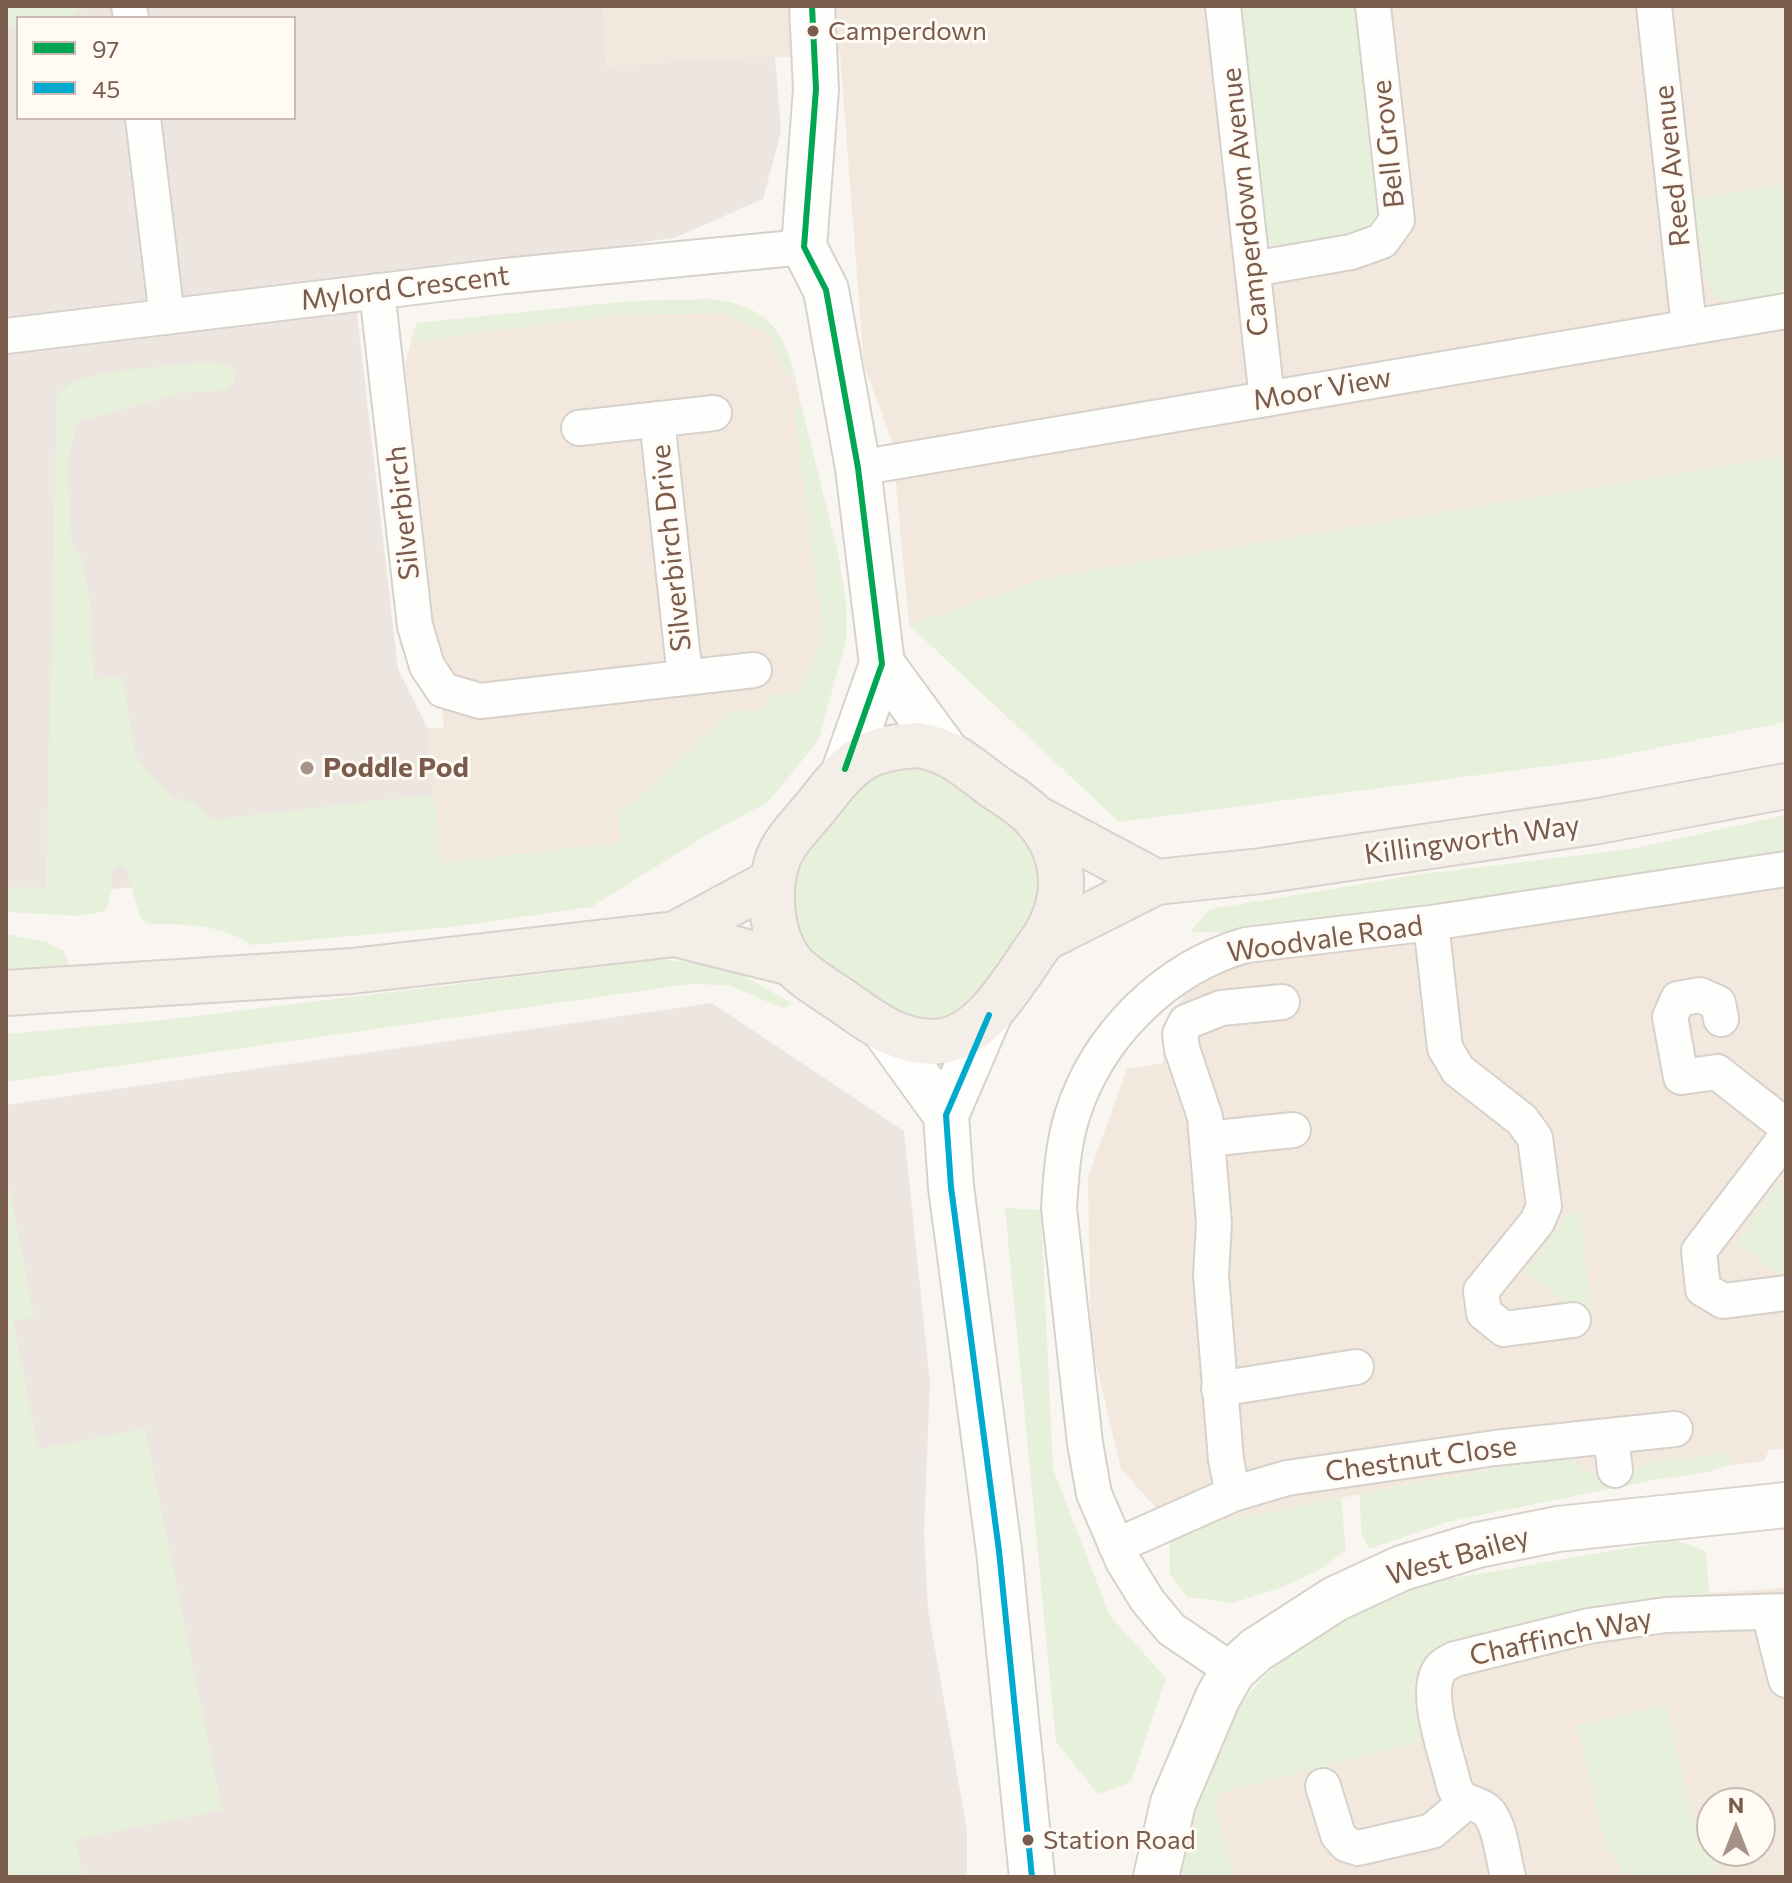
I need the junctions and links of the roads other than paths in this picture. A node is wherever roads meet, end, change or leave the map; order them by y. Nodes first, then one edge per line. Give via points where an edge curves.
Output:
1 (812, 6) edge
2 (1223, 6) edge
3 (1373, 6) edge
4 (1654, 6) edge
5 (143, 120) edge
6 (804, 247) junction
7 (1253, 269) junction
8 (377, 291) junction
9 (1786, 311) edge
10 (167, 317) junction
11 (1689, 327) junction
12 (6, 336) edge
13 (1267, 399) junction
14 (714, 413) dead end
15 (657, 419) junction
16 (579, 428) dead end
17 (858, 468) junction
18 (882, 664) junction
19 (754, 670) dead end
20 (685, 677) junction
21 (480, 701) joint
22 (945, 750) junction
23 (845, 769) junction
24 (1786, 786) edge
25 (1034, 817) junction
26 (1786, 869) edge
27 (773, 881) junction
28 (1156, 882) junction
29 (1431, 923) junction
30 (675, 934) junction
31 (1043, 939) junction
32 (791, 963) junction
33 (6, 993) edge
34 (1282, 1002) dead end
35 (989, 1015) junction
36 (1721, 1019) dead end
37 (886, 1032) junction
38 (946, 1115) junction
39 (1786, 1126) edge
40 (1293, 1130) dead end
41 (1786, 1137) edge
42 (1207, 1139) junction
43 (1770, 1287) edge
44 (1557, 1313) dead end
45 (1343, 1360) dead end
46 (1219, 1389) junction
47 (1675, 1429) dead end
48 (1611, 1436) junction
49 (1615, 1470) dead end
50 (1233, 1494) junction
51 (1786, 1505) edge
52 (1116, 1546) junction
53 (1777, 1612) edge
54 (1233, 1671) junction
55 (1786, 1680) edge
56 (1323, 1786) dead end
57 (1466, 1802) junction
58 (1032, 1877) edge
59 (1156, 1877) edge
60 (1508, 1877) edge

1 - 6 main road via 816,89
2 - 7 street, Camperdown Avenue
3 - 7 street, Bell Grove via 1397,220 1382,241 1351,252
4 - 11 street, Reed Avenue
5 - 10 street
6 - 8 street, Mylord Crescent
6 - 17 main road via 826,290
7 - 13 street, Camperdown Avenue
8 - 10 street, Mylord Crescent
8 - 21 street, Silverbirch via 415,626 427,666 443,690
9 - 11 street, Moor View
10 - 12 street, Mylord Crescent
11 - 13 street, Moor View
13 - 17 street, Moor View
14 - 15 street, Silverbirch Drive
15 - 16 street, Silverbirch Drive
15 - 20 street, Silverbirch Drive
17 - 18 main road
18 - 22 main road
18 - 23 main road
19 - 20 street, Silverbirch Drive
20 - 21 street, Silverbirch Drive
22 - 23 main road via 893,746
22 - 25 main road
23 - 27 main road via 780,855
24 - 28 main road, Killingworth Way via 1593,822
25 - 28 main road
25 - 31 main road via 1053,844 1061,873 1054,924
26 - 29 street, Woodvale Road
27 - 30 main road
27 - 32 main road via 773,918
28 - 31 main road, Killingworth Way
29 - 44 street via 1445,1048 1458,1070 1522,1120 1535,1138 1544,1206 1481,1291 1484,1313 1504,1329
29 - 52 street, Woodvale Road via 1246,945 1218,953 1149,999 1109,1042 1087,1077 1071,1119 1059,1208 1085,1443 1094,1494
30 - 32 main road
30 - 33 main road via 352,971
31 - 35 main road
32 - 37 main road
34 - 42 street via 1221,1008 1186,1022 1180,1034 1182,1049
35 - 37 main road via 943,1042
35 - 38 main road
36 - 39 street via 1718,1003 1700,995 1678,999 1670,1017 1681,1077 1717,1072
37 - 38 main road
38 - 58 main road
40 - 42 street
41 - 43 street via 1699,1251 1703,1289 1723,1301
42 - 46 street
45 - 46 street
46 - 50 street
47 - 48 street, Chestnut Close
48 - 49 street
48 - 50 street, Chestnut Close via 1301,1476
50 - 52 street, Chestnut Close
51 - 54 main road, West Bailey via 1558,1529 1478,1545 1402,1568 1335,1599
52 - 54 street, Woodvale Road via 1171,1629
53 - 55 street
53 - 57 street, Chaffinch Way via 1666,1615 1589,1626 1443,1665 1434,1686 1435,1703 1454,1786
54 - 59 main road, West Bailey via 1173,1803
56 - 57 street via 1338,1835 1358,1848 1432,1831
57 - 60 street via 1490,1814

